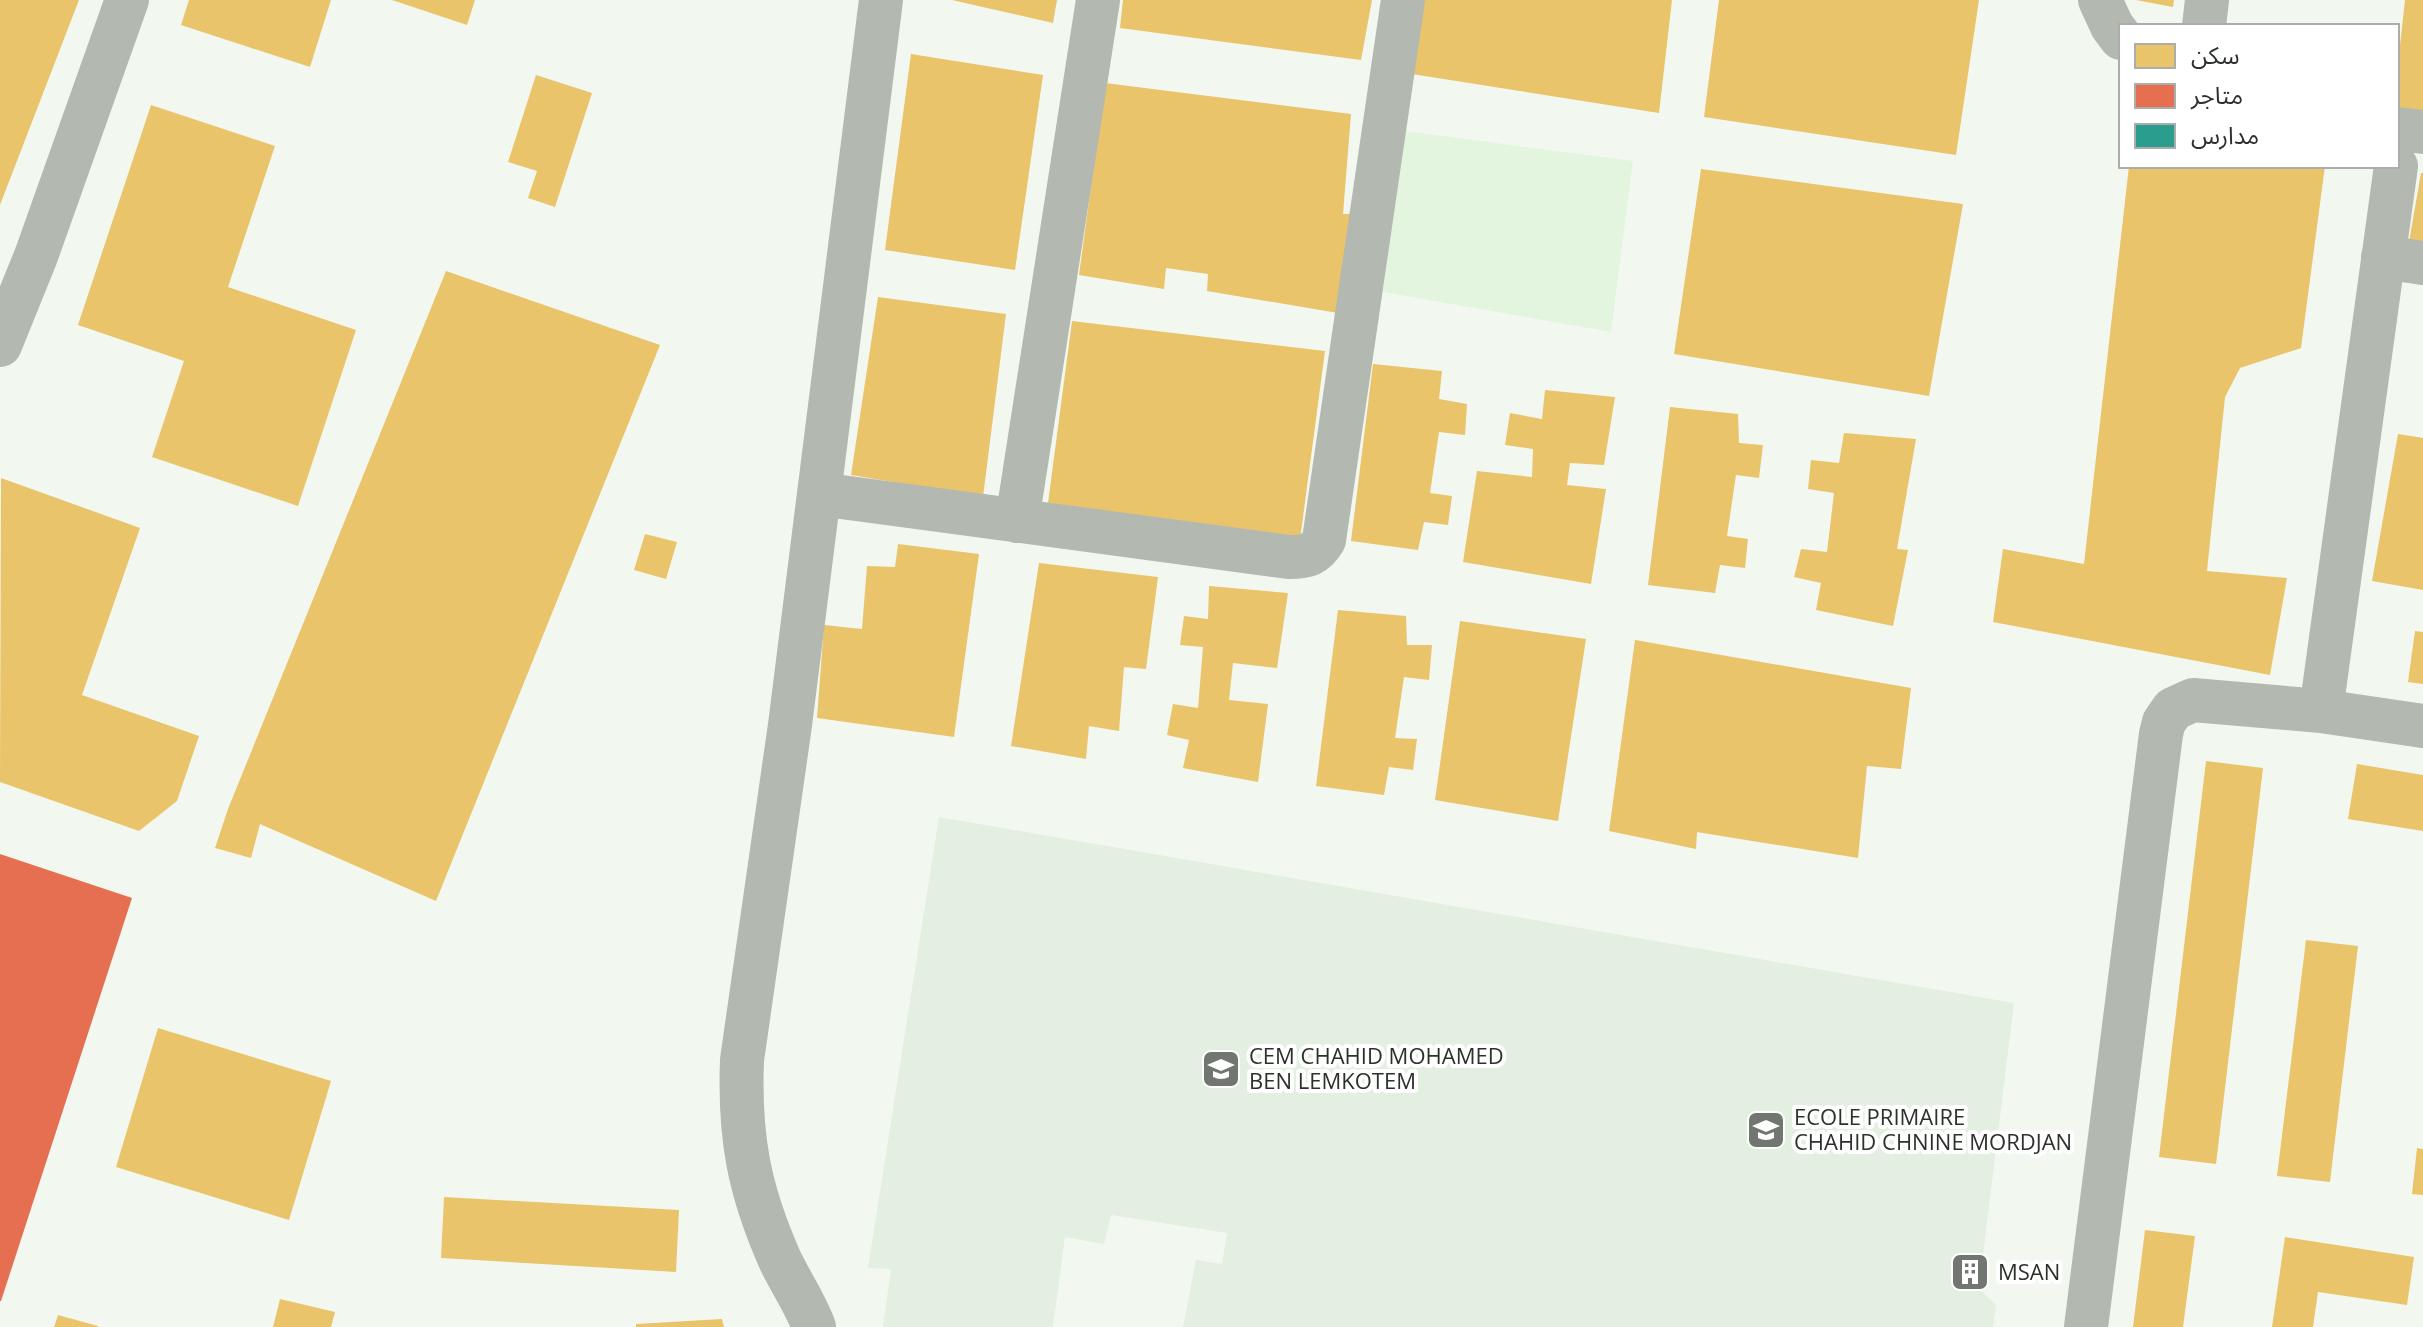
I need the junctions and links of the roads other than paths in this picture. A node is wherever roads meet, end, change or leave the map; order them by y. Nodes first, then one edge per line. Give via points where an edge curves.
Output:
1 (127, 0) edge
2 (881, 0) edge
3 (1098, 0) edge
4 (1403, 0) edge
5 (2100, 0) edge
6 (2207, 0) edge
7 (2204, 24) edge
8 (2119, 35) edge
9 (2403, 143) edge
10 (2403, 260) edge
11 (0, 345) edge
12 (819, 494) junction
13 (1017, 521) junction
14 (2321, 711) junction
15 (2423, 726) edge
16 (814, 1327) edge
17 (2086, 1327) edge

1 - 11 street
2 - 12 street
3 - 13 street
4 - 13 street via 1327,525 1317,552 1289,557
5 - 8 street
6 - 7 street
9 - 10 street
10 - 14 street
12 - 13 street
12 - 16 street via 742,1060 740,1108 745,1158 759,1208
14 - 15 street
14 - 17 street via 2193,700 2173,709 2164,722

